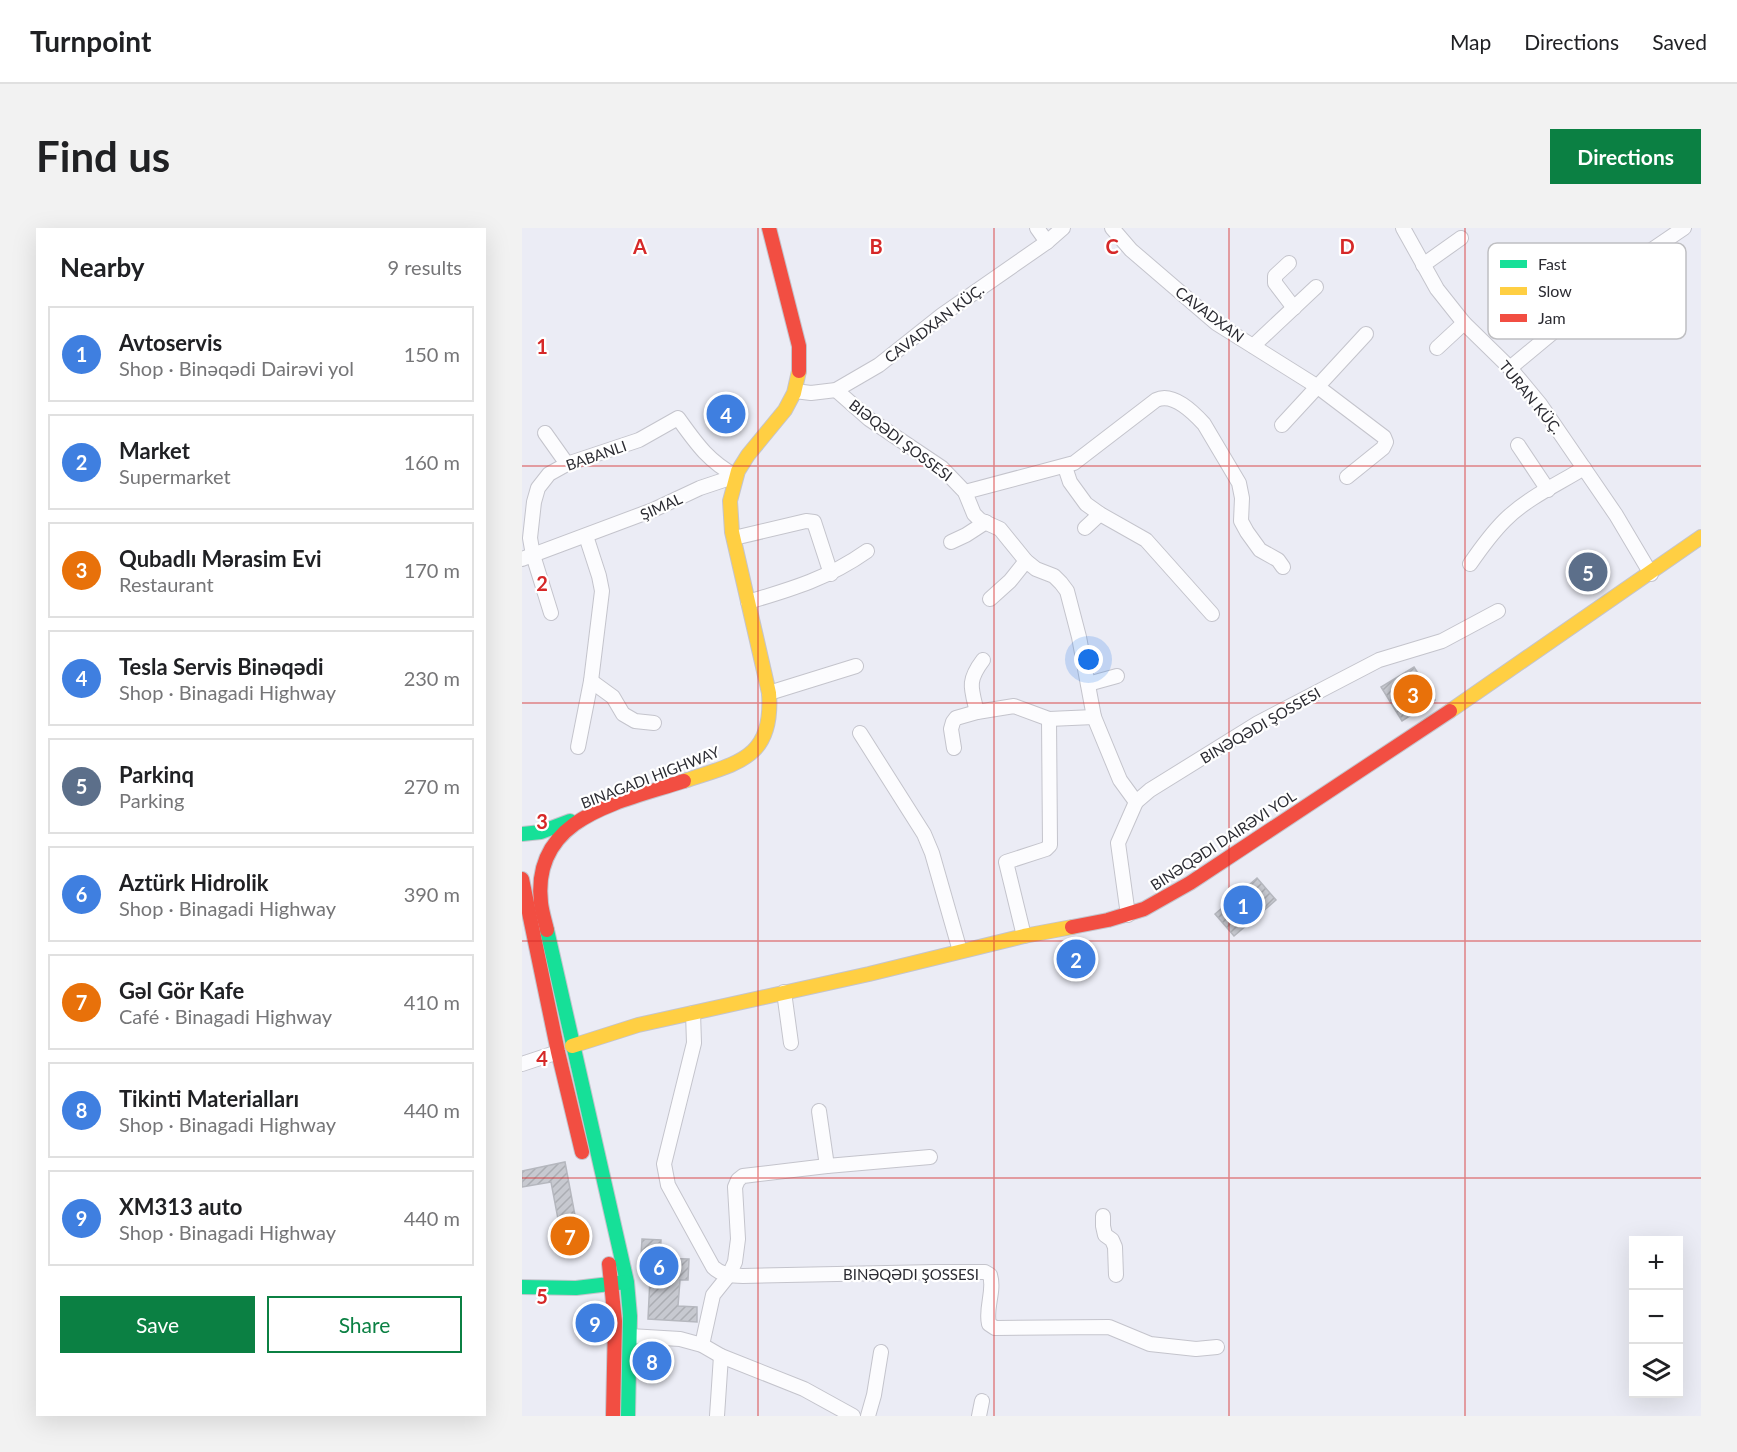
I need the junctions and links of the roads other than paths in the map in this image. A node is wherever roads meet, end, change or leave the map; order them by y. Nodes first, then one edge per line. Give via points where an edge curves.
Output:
1 (769, 228) edge
2 (1037, 228) edge
3 (1063, 228) edge
4 (1112, 228) edge
5 (1403, 228) edge
6 (1684, 228) edge
7 (1461, 238) dead end
8 (1047, 242) junction
9 (1662, 243) edge
10 (1289, 262) dead end
11 (1423, 265) junction
12 (1316, 287) dead end
13 (1294, 308) junction
14 (1464, 322) junction
15 (1366, 334) dead end
16 (1545, 339) edge
17 (1253, 346) junction
18 (1437, 348) dead end
19 (1510, 368) junction
20 (1318, 387) junction
21 (836, 390) junction
22 (795, 391) junction
23 (1282, 425) dead end
24 (545, 433) dead end
25 (1518, 445) dead end
26 (567, 464) junction
27 (1065, 467) junction
28 (1584, 468) junction
29 (736, 476) junction
30 (1347, 477) dead end
31 (1548, 490) junction
32 (964, 492) junction
33 (1100, 514) junction
34 (986, 522) junction
35 (1085, 528) dead end
36 (586, 536) junction
37 (1701, 537) edge
38 (734, 538) junction
39 (951, 542) dead end
40 (867, 551) dead end
41 (527, 557) edge
42 (1026, 561) junction
43 (1470, 564) dead end
44 (1283, 567) dead end
45 (831, 573) junction
46 (1651, 573) junction
47 (990, 599) dead end
48 (748, 602) junction
49 (1498, 611) dead end
50 (551, 613) dead end
51 (1212, 614) dead end
52 (983, 660) dead end
53 (856, 666) dead end
54 (1117, 676) dead end
55 (591, 681) junction
56 (1088, 684) junction
57 (769, 693) junction
58 (977, 712) junction
59 (1094, 717) junction
60 (1048, 719) junction
61 (654, 723) dead end
62 (860, 733) dead end
63 (578, 747) dead end
64 (954, 748) dead end
65 (1136, 802) junction
66 (594, 812) junction
67 (522, 834) edge
68 (522, 879) edge
69 (1128, 915) junction
70 (1024, 936) junction
71 (960, 951) junction
72 (784, 992) junction
73 (693, 1012) junction
74 (791, 1043) dead end
75 (572, 1046) junction
76 (558, 1052) junction
77 (522, 1064) edge
78 (819, 1111) dead end
79 (930, 1157) dead end
80 (585, 1163) dead end
81 (827, 1166) junction
82 (1103, 1216) dead end
83 (606, 1251) dead end
84 (729, 1275) junction
85 (1116, 1275) dead end
86 (627, 1282) junction
87 (612, 1285) junction
88 (522, 1287) edge
89 (630, 1336) junction
90 (702, 1345) junction
91 (1217, 1347) dead end
92 (880, 1352) dead end
93 (721, 1356) junction
94 (982, 1401) dead end
95 (613, 1416) edge
96 (628, 1416) edge
97 (717, 1416) edge
98 (853, 1416) edge
99 (868, 1416) edge
100 (978, 1416) edge

1 - 22 main road, BINAGADI HIGHWAY via 799,346
2 - 8 street
3 - 8 street, CAVADXAN KÜÇ.
4 - 17 street, CAVADXAN via 1131,250 1216,323
5 - 11 street, TURAN KÜÇ.
6 - 9 street
7 - 11 street
8 - 21 street, CAVADXAN KÜÇ. via 879,364
10 - 13 street via 1275,276 1275,283
11 - 14 street, TURAN KÜÇ. via 1437,290
12 - 13 street
13 - 17 street
14 - 18 street
14 - 19 street, TURAN KÜÇ.
15 - 20 street
16 - 19 street
17 - 20 street, CAVADXAN
19 - 28 street, TURAN KÜÇ.
20 - 23 street
20 - 30 street, CAVADXAN via 1372,426 1386,442
21 - 22 street, CAVADXAN KÜÇ.
21 - 32 street, BIƏQƏDI ŞOSSESI via 869,419 942,468
22 - 29 main road, BINAGADI HIGHWAY
24 - 26 street
25 - 31 street
26 - 29 street via 639,440 678,418 698,447
26 - 41 street via 549,474 538,488
27 - 32 street, BIƏQƏDI ŞOSSESI
27 - 33 street via 1078,494
27 - 44 street, BIƏQƏDI ŞOSSESI via 1156,400 1172,399 1204,424 1239,483 1241,521 1247,532 1260,550
28 - 31 street
28 - 46 street, TURAN KÜÇ.
29 - 36 street, ŞIMAL
29 - 38 main road, BINAGADI HIGHWAY via 730,506
31 - 43 street via 1505,519
32 - 34 street, BIƏQƏDI ŞOSSESI via 974,514
33 - 35 street
33 - 51 street via 1146,540
34 - 39 street
34 - 42 street, BIƏQƏDI ŞOSSESI via 1000,529
36 - 41 street, ŞIMAL
36 - 55 street via 602,591
37 - 46 main road, BINƏQƏDI DAIRƏVI YOL
38 - 45 street via 814,522
38 - 48 main road, BINAGADI HIGHWAY
40 - 45 street
41 - 50 street
42 - 47 street
42 - 56 street, BIƏQƏDI ŞOSSESI via 1054,576 1067,591
45 - 48 street
46 - 69 main road, BINƏQƏDI DAIRƏVI YOL via 1190,883
48 - 57 main road, BINAGADI HIGHWAY
49 - 65 street, BINƏQƏDI ŞOSSESI via 1442,641 1379,660 1269,717
52 - 58 street via 971,684
53 - 57 street
54 - 56 street
55 - 61 street via 614,697 623,714 635,721
55 - 63 street
56 - 59 street, BIƏQƏDI ŞOSSESI
57 - 66 main road, BINAGADI HIGHWAY via 766,735 746,759
58 - 60 street via 1014,706
58 - 64 street via 952,722
59 - 60 street
59 - 65 street, BIƏQƏDI ŞOSSESI via 1120,780
60 - 70 street via 1050,844 1046,849 1006,862
62 - 71 street via 924,834
65 - 69 street, BINƏQƏDI ŞOSSESI via 1118,843
66 - 67 main road via 541,832
66 - 75 main road, BINAGADI HIGHWAY via 567,829 552,846 541,887
68 - 76 main road
69 - 70 main road, BINƏQƏDI DAIRƏVI YOL
70 - 71 main road, BINƏQƏDI DAIRƏVI YOL
71 - 72 main road, BINƏQƏDI DAIRƏVI YOL
72 - 73 main road, BINƏQƏDI DAIRƏVI YOL
72 - 74 street
73 - 75 main road, BINƏQƏDI DAIRƏVI YOL
73 - 84 street via 694,1043 664,1164 668,1185 713,1267
75 - 76 main road, BINƏQƏDI DAIRƏVI YOL
75 - 86 main road, BINAGADI HIGHWAY
76 - 77 street
76 - 80 main road
78 - 81 street
79 - 81 street
81 - 84 street via 743,1176 738,1180 738,1252
82 - 85 street via 1105,1235 1115,1247
83 - 87 main road
84 - 90 street via 713,1295
84 - 91 street, BINƏQƏDI ŞOSSESI via 985,1272 992,1281 987,1317 995,1328 1109,1327 1150,1344
86 - 87 main road
86 - 89 main road, BINAGADI HIGHWAY
87 - 88 main road
87 - 95 main road via 616,1337
89 - 90 street via 680,1339
89 - 96 main road, BINAGADI HIGHWAY
90 - 93 street
92 - 99 street
93 - 97 street
93 - 98 street via 804,1389
94 - 100 street

